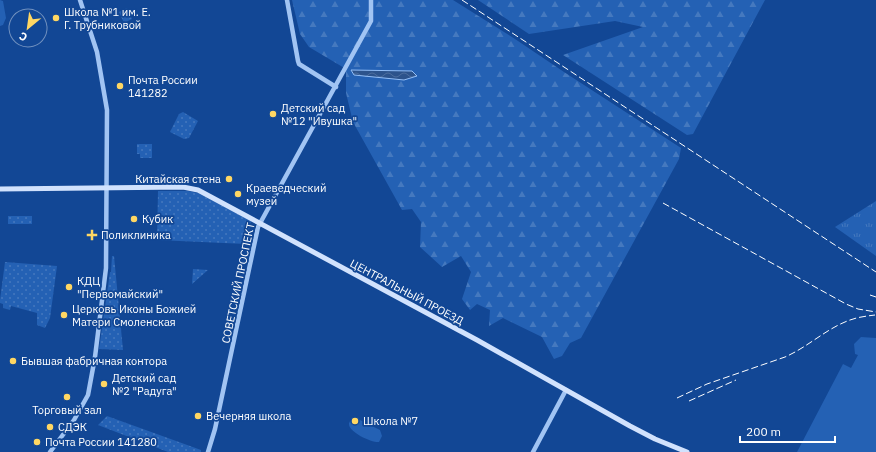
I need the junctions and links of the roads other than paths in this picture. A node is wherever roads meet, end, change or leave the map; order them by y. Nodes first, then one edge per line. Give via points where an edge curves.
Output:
1 (80, 0) edge
2 (287, 0) edge
3 (371, 0) edge
4 (336, 87) junction
5 (107, 187) junction
6 (0, 189) edge
7 (259, 222) junction
8 (566, 390) junction
9 (50, 452) edge
10 (208, 452) edge
11 (533, 452) edge
12 (687, 452) edge

1 - 5 street via 95,46 107,110
2 - 4 street via 299,64
3 - 4 street, СОВЕТСКИЙ ПРОСПЕКТ via 371,21
4 - 7 street, СОВЕТСКИЙ ПРОСПЕКТ
5 - 6 main road, ЦЕНТРАЛЬНЫЙ ПРОЕЗД
5 - 7 main road, ЦЕНТРАЛЬНЫЙ ПРОЕЗД via 191,187
5 - 9 street via 106,268 89,388 74,420
7 - 8 main road, ЦЕНТРАЛЬНЫЙ ПРОЕЗД
7 - 10 street, СОВЕТСКИЙ ПРОСПЕКТ
8 - 11 street
8 - 12 main road, ЦЕНТРАЛЬНЫЙ ПРОЕЗД via 638,431

